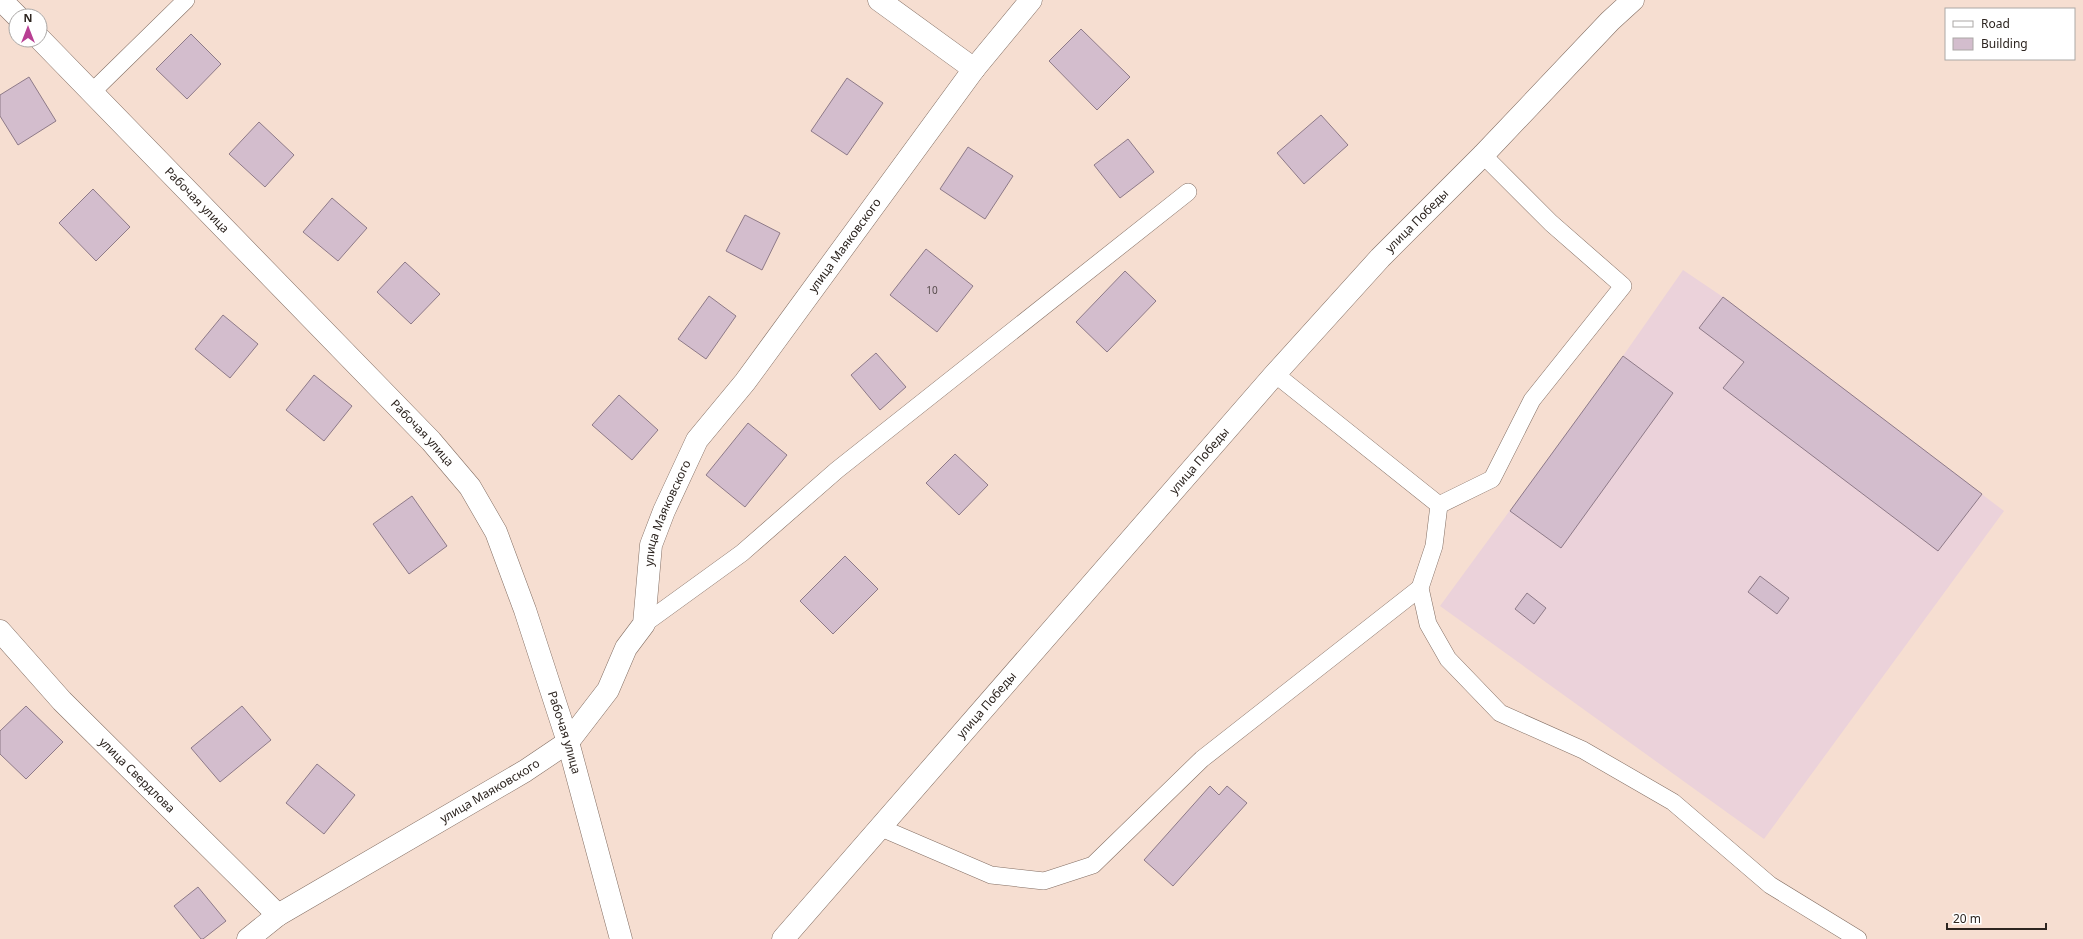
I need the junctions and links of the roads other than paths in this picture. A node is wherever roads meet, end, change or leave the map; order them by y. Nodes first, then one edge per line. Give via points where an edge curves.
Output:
1 (1, 0) edge
2 (186, 0) edge
3 (879, 0) edge
4 (1031, 0) edge
5 (1633, 0) edge
6 (9, 8) edge
7 (48, 47) edge
8 (974, 69) junction
9 (93, 91) junction
10 (1483, 155) junction
11 (1188, 192) dead end
12 (1275, 374) junction
13 (1439, 505) junction
14 (1420, 588) junction
15 (644, 624) junction
16 (0, 630) edge
17 (568, 742) junction
18 (879, 828) junction
19 (278, 915) junction
20 (248, 939) edge
21 (621, 939) edge
22 (783, 939) edge
23 (1858, 939) edge

1 - 6 street
2 - 9 lane
3 - 8 street
4 - 8 street, улица Маяковского
5 - 10 street, улица Победы
7 - 9 street, Рабочая улица
8 - 15 street, улица Маяковского via 745,382 697,440 651,545
9 - 17 street, Рабочая улица via 431,442 470,487 499,539
10 - 12 street, улица Победы via 1380,258
10 - 13 lane via 1551,224 1623,286 1532,400 1492,479
11 - 15 lane via 837,470 742,553
12 - 13 lane
12 - 18 street, улица Победы
13 - 14 lane via 1434,546
14 - 18 lane via 1202,759 1093,865 1044,881 991,875
14 - 23 lane via 1428,624 1448,660 1500,713 1583,750 1672,802 1770,885
15 - 17 street, улица Маяковского via 626,648 608,690
16 - 19 street, улица Свердлова via 62,701
17 - 19 street, улица Маяковского via 525,772
17 - 21 street, Рабочая улица
18 - 22 street, улица Победы
19 - 20 street, улица Маяковского

